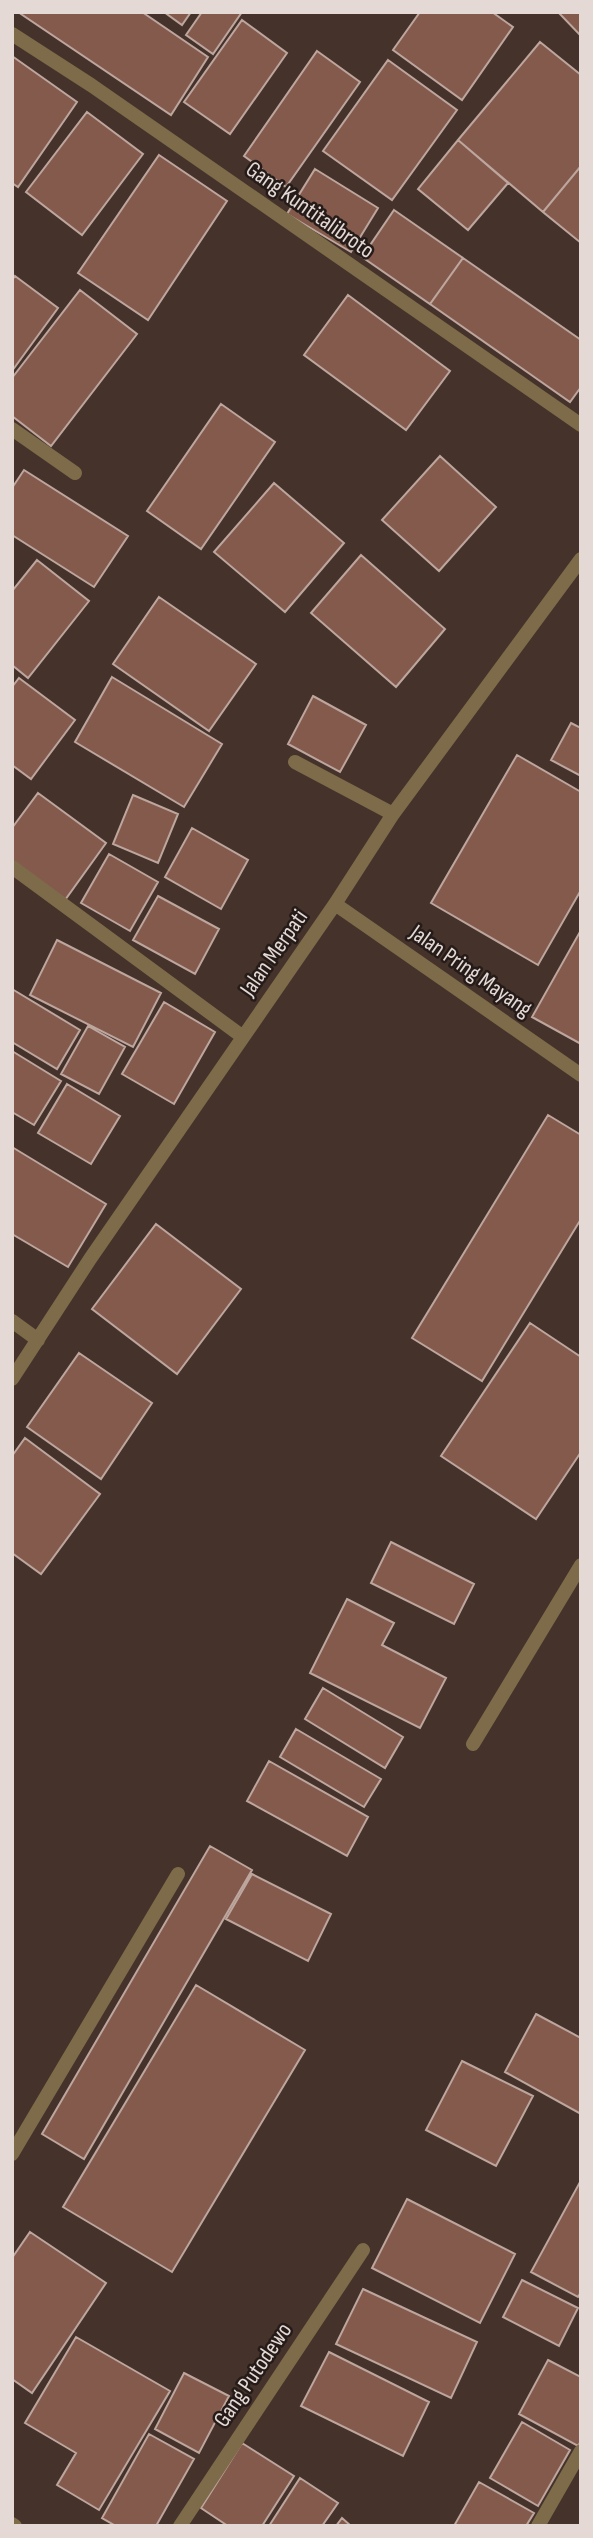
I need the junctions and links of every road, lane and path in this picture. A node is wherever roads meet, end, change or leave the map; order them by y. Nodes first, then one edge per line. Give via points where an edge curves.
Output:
1 (12, 34) edge
2 (581, 425) edge
3 (12, 429) edge
4 (75, 472) dead end
5 (581, 559) edge
6 (295, 762) dead end
7 (393, 814) junction
8 (12, 867) edge
9 (335, 904) junction
10 (243, 1037) junction
11 (581, 1075) edge
12 (12, 1321) edge
13 (38, 1340) junction
14 (12, 1379) edge
15 (581, 1565) edge
16 (473, 1744) dead end
17 (178, 1874) dead end
18 (12, 2154) edge
19 (363, 2250) dead end
20 (581, 2451) edge
21 (180, 2526) edge
22 (538, 2526) edge

1 - 2 street, Gang Kuntitalibroto
3 - 4 street
5 - 7 street, Jalan Merpati
6 - 7 street
7 - 9 street, Jalan Merpati
8 - 10 street
9 - 10 street, Jalan Merpati
9 - 11 street, Jalan Pring Mayang
10 - 13 street, Jalan Merpati
12 - 13 street
13 - 14 street, Jalan Merpati
15 - 16 street
17 - 18 street
19 - 21 street, Gang Putodewo
20 - 22 street

